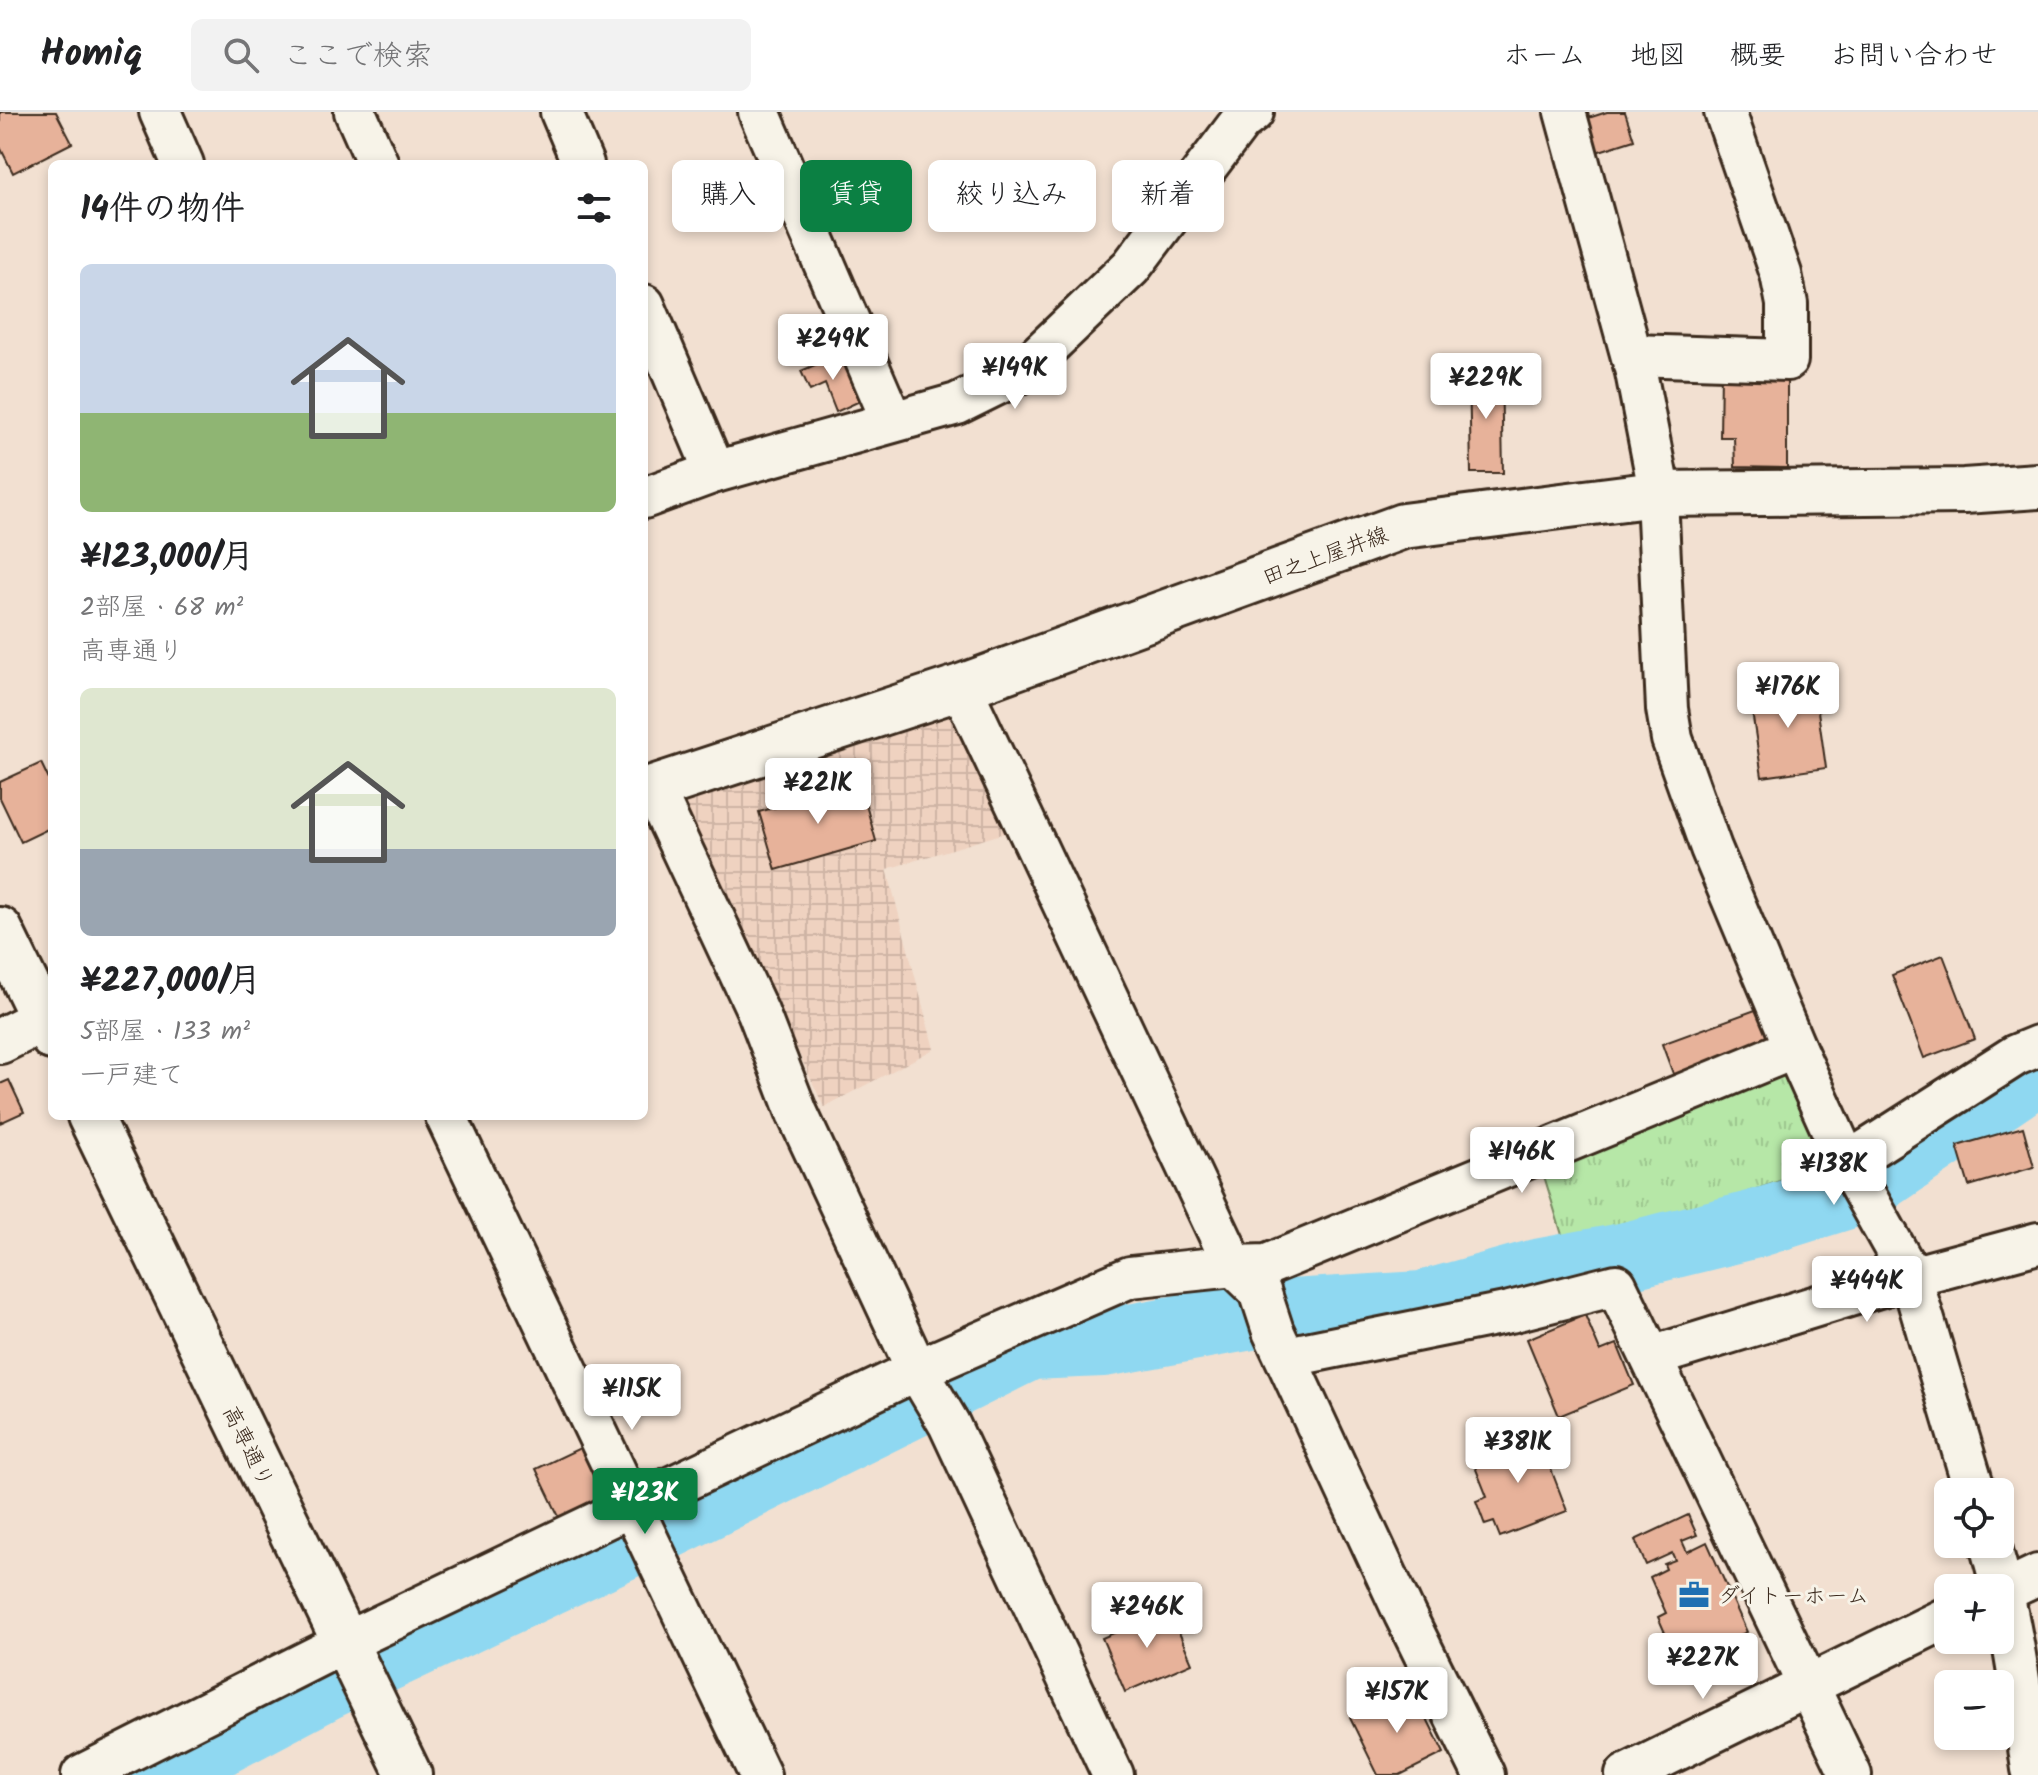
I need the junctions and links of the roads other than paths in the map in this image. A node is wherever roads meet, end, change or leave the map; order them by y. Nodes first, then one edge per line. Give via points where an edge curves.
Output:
1 (160, 112) edge
2 (355, 112) edge
3 (561, 112) edge
4 (759, 112) edge
5 (1565, 112) edge
6 (1725, 112) edge
7 (1241, 115) edge
8 (181, 160) edge
9 (376, 160) edge
10 (581, 160) edge
11 (648, 314) edge
12 (1632, 355) junction
13 (892, 421) junction
14 (715, 472) junction
15 (2038, 486) edge
16 (1656, 494) junction
17 (648, 497) edge
18 (961, 687) junction
19 (648, 789) edge
20 (0, 930) edge
21 (48, 1022) edge
22 (48, 1024) edge
23 (0, 1041) edge
24 (2038, 1046) edge
25 (1795, 1048) junction
26 (92, 1120) edge
27 (448, 1120) edge
28 (1849, 1167) junction
29 (2038, 1243) edge
30 (1234, 1266) junction
31 (1911, 1277) junction
32 (1286, 1357) junction
33 (1651, 1357) junction
34 (917, 1370) junction
35 (1971, 1478) edge
36 (632, 1507) junction
37 (2014, 1586) edge
38 (1934, 1624) edge
39 (346, 1648) junction
40 (1807, 1684) junction
41 (82, 1775) edge
42 (409, 1775) edge
43 (760, 1775) edge
44 (1113, 1775) edge
45 (1484, 1775) edge
46 (1626, 1775) edge
47 (1851, 1775) edge
48 (2035, 1775) edge

1 - 8 street
2 - 9 street
3 - 10 street
4 - 13 street
5 - 12 street
6 - 12 street via 1781,274 1787,360
7 - 13 street via 1131,267 1020,373 957,404
11 - 14 street
12 - 16 street
13 - 14 street
14 - 17 street
15 - 16 main road, 田之上屋井線
16 - 18 main road, 田之上屋井線 via 1403,526
16 - 25 street via 1672,739 1711,848
18 - 19 main road, 田之上屋井線
18 - 30 street
19 - 34 street via 758,1012 797,1113
20 - 21 main road
22 - 23 main road
24 - 28 street via 2016,1055
25 - 28 street
25 - 30 street via 1267,1265
26 - 39 main road, 高専通り
27 - 36 street
28 - 31 street
29 - 31 street
30 - 32 street via 1260,1291
30 - 34 street via 1130,1277
31 - 33 street
31 - 35 street
32 - 33 street via 1616,1285
32 - 45 street
33 - 40 street
34 - 36 street
34 - 44 street via 949,1424
36 - 39 street
36 - 43 street
37 - 48 street
38 - 40 street
39 - 41 street
39 - 42 main road, 高専通り
40 - 46 street
40 - 47 street

